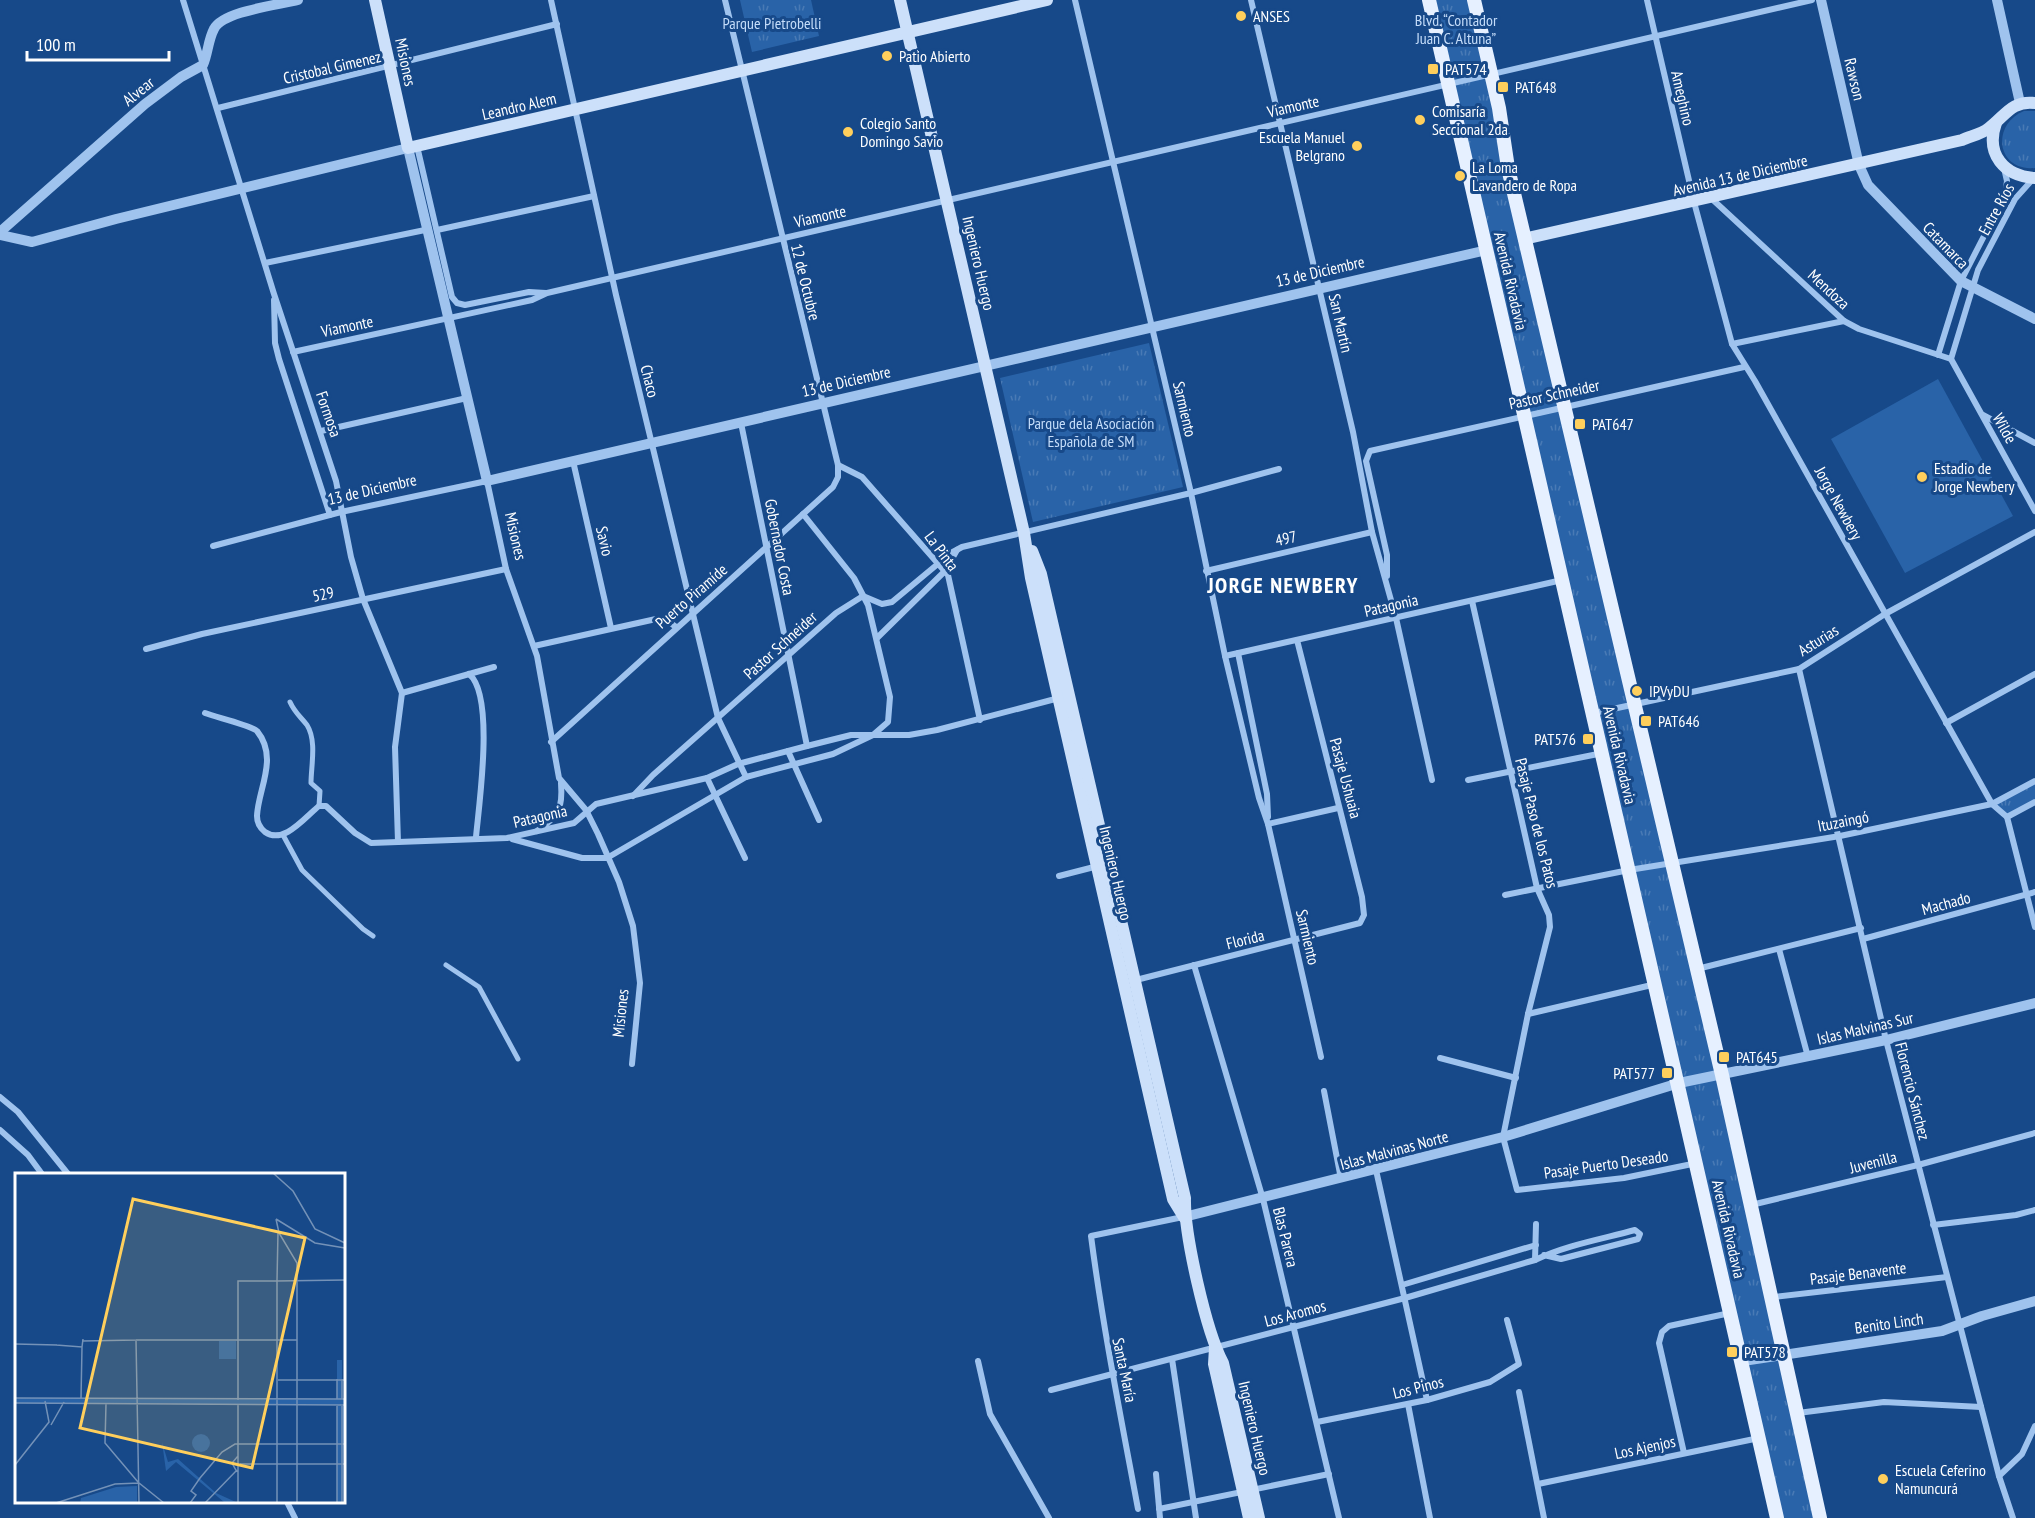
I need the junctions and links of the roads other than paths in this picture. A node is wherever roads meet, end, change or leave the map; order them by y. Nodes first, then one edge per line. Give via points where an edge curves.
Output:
1 (183, 0) edge
2 (298, 0) edge
3 (375, 0) edge
4 (551, 0) edge
5 (725, 0) edge
6 (900, 0) edge
7 (1047, 0) edge
8 (1075, 0) edge
9 (1251, 0) edge
10 (1429, 0) edge
11 (1474, 0) edge
12 (1647, 0) edge
13 (1812, 0) edge
14 (1821, 0) edge
15 (1997, 0) edge
16 (556, 24) junction
17 (907, 32) junction
18 (1655, 37) junction
19 (203, 65) junction
20 (390, 67) junction
21 (741, 71) junction
22 (1491, 74) junction
23 (1448, 82) junction
24 (2020, 103) junction
25 (2035, 103) edge
26 (218, 108) junction
27 (575, 110) junction
28 (1997, 120) junction
29 (1280, 123) junction
30 (1962, 140) junction
31 (413, 147) junction
32 (1993, 148) junction
33 (1113, 161) junction
34 (1859, 165) junction
35 (2004, 168) junction
36 (2035, 178) edge
37 (243, 188) junction
38 (594, 196) junction
39 (1712, 199) junction
40 (948, 200) junction
41 (1694, 202) junction
42 (431, 230) junction
43 (0, 233) edge
44 (781, 238) junction
45 (1524, 239) junction
46 (1487, 250) junction
47 (265, 263) junction
48 (612, 278) junction
49 (1961, 281) junction
50 (1972, 286) junction
51 (1318, 288) junction
52 (547, 293) junction
53 (274, 294) junction
54 (457, 303) joint
55 (448, 318) junction
56 (2035, 319) edge
57 (1844, 321) junction
58 (1152, 327) junction
59 (1732, 344) junction
60 (293, 352) junction
61 (1938, 355) junction
62 (1951, 359) junction
63 (986, 366) junction
64 (1744, 367) junction
65 (467, 398) junction
66 (822, 404) junction
67 (1565, 405) junction
68 (1526, 414) junction
69 (1982, 414) junction
70 (741, 423) junction
71 (321, 431) junction
72 (651, 443) junction
73 (2035, 443) edge
74 (1370, 451) joint
75 (572, 460) junction
76 (838, 465) junction
77 (1279, 469) dead end
78 (487, 481) junction
79 (1191, 493) junction
80 (2035, 511) edge
81 (342, 512) junction
82 (803, 514) junction
83 (330, 515) junction
84 (1372, 532) junction
85 (2035, 532) edge
86 (1024, 533) junction
87 (213, 546) dead end
88 (767, 547) junction
89 (957, 550) junction
90 (939, 564) junction
91 (506, 569) junction
92 (945, 571) junction
93 (1206, 571) junction
94 (1563, 580) junction
95 (1387, 582) junction
96 (863, 596) junction
97 (363, 599) junction
98 (1472, 601) junction
99 (693, 614) junction
100 (1885, 614) junction
101 (1396, 618) junction
102 (676, 627) junction
103 (611, 628) junction
104 (877, 638) junction
105 (1297, 640) junction
106 (534, 646) junction
107 (146, 649) dead end
108 (1238, 653) junction
109 (1225, 656) junction
110 (788, 657) junction
111 (494, 667) dead end
112 (1799, 669) junction
113 (2035, 674) edge
114 (470, 675) junction
115 (402, 693) junction
116 (1059, 698) junction
117 (290, 702) dead end
118 (1636, 705) junction
119 (205, 713) dead end
120 (1594, 713) junction
121 (718, 718) junction
122 (980, 720) junction
123 (1946, 723) junction
124 (873, 735) junction
125 (551, 742) junction
126 (807, 746) junction
127 (788, 751) junction
128 (1603, 753) junction
129 (738, 764) junction
130 (795, 765) junction
131 (1510, 771) junction
132 (746, 777) junction
133 (707, 778) junction
134 (1432, 780) dead end
135 (1468, 780) dead end
136 (2035, 781) edge
137 (561, 782) junction
138 (633, 796) junction
139 (715, 796) junction
140 (2035, 802) edge
141 (1992, 804) junction
142 (319, 806) junction
143 (1338, 808) junction
144 (586, 810) junction
145 (2007, 817) junction
146 (819, 820) dead end
147 (1268, 824) junction
148 (534, 833) junction
149 (283, 835) junction
150 (1840, 836) junction
151 (476, 837) junction
152 (508, 837) junction
153 (398, 842) junction
154 (607, 858) junction
155 (745, 858) dead end
156 (1672, 863) junction
157 (1098, 866) junction
158 (1629, 870) junction
159 (1059, 876) dead end
160 (1537, 888) junction
161 (2035, 892) edge
162 (1505, 895) dead end
163 (2027, 895) junction
164 (1360, 923) joint
165 (1861, 927) junction
166 (2035, 927) edge
167 (373, 936) dead end
168 (1863, 939) junction
169 (1295, 940) junction
170 (1779, 949) junction
171 (446, 965) dead end
172 (1194, 965) junction
173 (1697, 969) junction
174 (1136, 980) junction
175 (1657, 984) junction
176 (2035, 1003) edge
177 (1528, 1014) junction
178 (1886, 1040) junction
179 (1321, 1057) dead end
180 (1808, 1057) junction
181 (1440, 1058) dead end
182 (518, 1059) dead end
183 (632, 1064) dead end
184 (1722, 1075) junction
185 (1516, 1077) junction
186 (1701, 1079) joint
187 (1679, 1083) junction
188 (1324, 1091) dead end
189 (0, 1097) edge
190 (0, 1130) edge
191 (2035, 1133) edge
192 (1503, 1137) junction
193 (1697, 1163) junction
194 (1918, 1165) junction
195 (1376, 1170) junction
196 (41, 1173) edge
197 (67, 1173) edge
198 (1341, 1179) junction
199 (1517, 1190) joint
200 (1263, 1199) junction
201 (1751, 1205) junction
202 (2035, 1210) edge
203 (1184, 1217) junction
204 (1536, 1224) dead end
205 (1933, 1225) junction
206 (1091, 1236) joint
207 (1536, 1245) junction
208 (1544, 1256) junction
209 (1535, 1260) junction
210 (1947, 1277) junction
211 (1402, 1286) junction
212 (1773, 1297) junction
213 (1405, 1298) junction
214 (2035, 1301) edge
215 (1731, 1312) junction
216 (1507, 1320) dead end
217 (1959, 1325) junction
218 (1295, 1327) junction
219 (1215, 1347) junction
220 (1785, 1353) junction
221 (1172, 1359) junction
222 (978, 1361) dead end
223 (1743, 1361) junction
224 (1114, 1375) junction
225 (1051, 1390) dead end
226 (1519, 1392) dead end
227 (1427, 1400) junction
228 (1408, 1404) junction
229 (1981, 1407) junction
230 (1798, 1413) junction
231 (1317, 1422) junction
232 (2035, 1426) edge
233 (1759, 1438) junction
234 (1684, 1453) junction
235 (1156, 1474) dead end
236 (1329, 1474) junction
237 (2000, 1476) junction
238 (1538, 1484) junction
239 (1248, 1492) junction
240 (1194, 1502) junction
241 (288, 1503) edge
242 (1138, 1509) dead end
243 (1159, 1509) junction
244 (295, 1518) edge
245 (1049, 1518) edge
246 (1160, 1518) edge
247 (1196, 1518) edge
248 (1249, 1518) edge
249 (1259, 1518) edge
250 (1339, 1518) edge
251 (1430, 1518) edge
252 (1544, 1518) edge
253 (1777, 1518) edge
254 (1820, 1518) edge
255 (2013, 1518) edge

1 - 19 street, Formosa
2 - 19 street via 224,19 213,30
3 - 20 main road, Misiones
4 - 16 street, Chaco
5 - 21 street, 12 de Octubre
6 - 17 main road, Ingeniero Huergo
7 - 17 main road, Leandro Alem
8 - 33 street, Sarmiento
9 - 29 street, San Martín
10 - 23 main road, Avenida Rivadavia
11 - 22 main road, Avenida Rivadavia
12 - 18 street, Ameghino
13 - 18 street, Viamonte
14 - 34 street, Rawson
15 - 24 street
16 - 20 street, Cristobal Gimenez
16 - 27 street, Chaco
17 - 21 main road, Leandro Alem
17 - 40 main road, Ingeniero Huergo
18 - 22 street, Viamonte
18 - 41 street, Ameghino
19 - 26 street, Formosa
19 - 43 street, Alvear via 145,104
20 - 26 street, Cristobal Gimenez
20 - 31 main road, Misiones
21 - 27 main road, Leandro Alem
21 - 44 street, 12 de Octubre
22 - 23 street, Viamonte
22 - 45 main road, Avenida Rivadavia
23 - 29 street, Viamonte
23 - 46 main road, Avenida Rivadavia
24 - 25 main road
24 - 28 main road
26 - 37 street, Formosa
27 - 31 main road, Leandro Alem
27 - 38 street, Chaco
28 - 30 main road via 1983,132
28 - 32 main road
29 - 33 street, Viamonte
29 - 51 street, San Martín
30 - 32 main road via 1982,142
30 - 34 main road, Avenida 13 de Diciembre
31 - 37 street, Leandro Alem
31 - 42 street, Misiones
32 - 35 main road
33 - 40 street, Viamonte
33 - 58 street, Sarmiento
34 - 39 main road, Avenida 13 de Diciembre
34 - 49 street, Catamarca via 1868,185
35 - 36 main road via 2018,176
35 - 49 street, Entre Ríos via 2005,195
36 - 50 street, Entre Ríos via 2015,199
37 - 43 street, Leandro Alem via 32,242
37 - 47 street, Formosa
38 - 42 street
38 - 48 street, Chaco
39 - 41 main road, Avenida 13 de Diciembre
39 - 57 street, Mendoza
40 - 44 street, Viamonte
40 - 63 main road, Ingeniero Huergo
41 - 45 main road, Avenida 13 de Diciembre
41 - 59 street, Jorge Newbery
42 - 47 street
42 - 54 street, Misiones
42 - 55 street, Misiones
44 - 48 street, Viamonte
44 - 66 street, 12 de Octubre
45 - 67 main road, Avenida Rivadavia
46 - 51 street, 13 de Diciembre
46 - 68 main road, Avenida Rivadavia
47 - 53 street, Formosa
48 - 52 street, Viamonte
48 - 72 street, Chaco
49 - 50 street, Catamarca
49 - 61 street, Entre Ríos
50 - 56 street, Catamarca
50 - 62 street, Entre Ríos
51 - 58 street, 13 de Diciembre
51 - 84 street, San Martín via 1353,432
52 - 54 street, Viamonte
52 - 55 street, Viamonte via 532,300
53 - 60 street, Formosa
53 - 83 street via 279,359
55 - 60 street, Viamonte
55 - 65 street, Misiones
57 - 59 street
57 - 61 street, Mendoza
58 - 63 street, 13 de Diciembre
58 - 79 street, Sarmiento
59 - 64 street, Jorge Newbery
60 - 71 street, Formosa
61 - 62 street, Mendoza
62 - 69 street, Wilde
63 - 66 street, 13 de Diciembre
63 - 86 main road, Ingeniero Huergo
64 - 67 street, Pastor Schneider
64 - 100 street, Jorge Newbery
65 - 71 street
65 - 78 street, Misiones
66 - 70 street, 13 de Diciembre
66 - 76 street, 12 de Octubre
67 - 68 street, Pastor Schneider
67 - 118 main road, Avenida Rivadavia
68 - 74 street, Pastor Schneider
68 - 94 main road, Avenida Rivadavia
69 - 73 street
69 - 80 street, Wilde
70 - 72 street, 13 de Diciembre
70 - 88 street, Gobernador Costa
71 - 81 street, Formosa
72 - 75 street, 13 de Diciembre
72 - 99 street, Chaco
74 - 95 street, San Martín via 1366,461 1387,555
75 - 78 street, 13 de Diciembre
75 - 103 street, Savio
76 - 82 street, Puerto Piramíde via 838,477 832,486
76 - 90 street, La Pinta via 862,477
77 - 79 street
78 - 81 street, 13 de Diciembre
78 - 91 street, Misiones
79 - 86 street
79 - 93 street, Sarmiento
81 - 83 street, 13 de Diciembre
81 - 97 street, Formosa
82 - 88 street, Puerto Piramíde
82 - 96 street via 854,578
83 - 87 street, 13 de Diciembre
84 - 93 street, 497
84 - 95 street, San Martín
85 - 100 street, Asturias
86 - 89 street
86 - 116 main road, Ingeniero Huergo
86 - 174 main road, Ingeniero Huergo via 1041,574
88 - 99 street, Puerto Piramíde
88 - 110 street, Gobernador Costa
89 - 90 street
89 - 92 street
90 - 92 street, La Pinta
90 - 96 street via 892,603 882,604
91 - 97 street, 529
91 - 106 street, Misiones
92 - 104 street
92 - 122 street, La Pinta
93 - 109 street, Sarmiento
94 - 98 street, Patagonia
94 - 120 main road, Avenida Rivadavia
95 - 101 street, San Martín
96 - 104 street
96 - 110 street, Pastor Schneider via 836,613
97 - 107 street, 529
97 - 115 street, Formosa
98 - 101 street, Patagonia
98 - 131 street, Pasaje Paso de los Patos
99 - 102 street, Puerto Piramíde
99 - 121 street, Chaco
100 - 112 street, Asturias
100 - 123 street, Jorge Newbery
101 - 105 street, Patagonia
101 - 134 street, San Martín
102 - 103 street via 656,619
102 - 125 street, Puerto Piramíde
103 - 106 street
104 - 124 street via 890,711 888,722
105 - 108 street, Patagonia
105 - 143 street, Pasaje Ushuaia
106 - 125 street, Misiones
108 - 109 street, Patagonia
108 - 147 street, Sarmiento via 1267,794
109 - 147 street, Sarmiento via 1258,798
110 - 121 street, Pastor Schneider
110 - 126 street, Gobernador Costa
111 - 114 street
112 - 118 street, Asturias
112 - 150 street, Florencio Sánchez
113 - 123 street
114 - 115 street
114 - 151 street via 479,687 484,727
115 - 153 street, Formosa via 395,747
116 - 122 street, Patagonia
116 - 157 main road, Ingeniero Huergo
117 - 142 street via 308,726 313,749 311,783 320,791
118 - 120 street, Asturias
118 - 156 main road, Avenida Rivadavia
119 - 149 street via 255,729 262,739 267,767 258,825 274,836
120 - 128 main road, Avenida Rivadavia
121 - 129 street, Chaco
121 - 138 street, Pastor Schneider
122 - 124 street, Patagonia via 909,735
123 - 141 street, Jorge Newbery
124 - 126 street, Patagonia via 851,735
124 - 130 street via 833,754
125 - 137 street, Misiones
126 - 127 street, Patagonia
127 - 129 street, Patagonia
127 - 130 street
128 - 131 street
128 - 158 main road, Avenida Rivadavia
129 - 132 street, Chaco
129 - 133 street, Patagonia
130 - 132 street
130 - 146 street
131 - 135 street
131 - 160 street, Pasaje Paso de los Patos
132 - 139 street
133 - 138 street, Patagonia
133 - 139 street
136 - 141 street, Ituzaingó
137 - 144 street, Misiones
137 - 148 street via 563,802 557,815
138 - 144 street, Patagonia
139 - 154 street
139 - 155 street
140 - 145 street
141 - 145 street, Jorge Newbery
141 - 150 street, Ituzaingó
142 - 149 street
142 - 153 street, Patagonia via 326,806 364,840
143 - 147 street
143 - 164 street, Pasaje Ushuaia via 1362,897 1364,915
144 - 148 street, Patagonia via 574,823
144 - 154 street, Misiones
145 - 163 street
147 - 169 street, Sarmiento
148 - 152 street, Patagonia
149 - 167 street via 302,870
150 - 156 street, Ituzaingó
150 - 165 street, Florencio Sánchez
151 - 152 street, Patagonia
151 - 153 street, Patagonia
152 - 154 street via 582,858
154 - 183 street, Misiones via 625,900 637,949 640,983
156 - 158 street, Ituzaingó
156 - 173 main road, Avenida Rivadavia
157 - 159 street
157 - 203 main road, Ingeniero Huergo via 1173,1199
158 - 160 street
158 - 175 main road, Avenida Rivadavia
160 - 162 street
160 - 177 street, Pasaje Paso de los Patos via 1550,927
161 - 163 street, Machado
163 - 166 street
163 - 168 street, Machado
164 - 169 street, Florida
165 - 168 street, Florencio Sánchez
165 - 170 street
168 - 178 street, Florencio Sánchez
169 - 172 street, Florida
169 - 179 street, Sarmiento
170 - 173 street
170 - 180 street
171 - 182 street via 478,987
172 - 174 street, Florida
172 - 200 street, Blas Parera
173 - 184 main road, Avenida Rivadavia
174 - 203 main road, Ingeniero Huergo via 1185,1198
175 - 177 street
175 - 187 main road, Avenida Rivadavia
176 - 178 street, Islas Malvinas Sur
177 - 185 street, Pasaje Paso de los Patos
178 - 180 street, Islas Malvinas Sur
178 - 194 street, Florencio Sánchez
180 - 184 street, Islas Malvinas Sur
181 - 185 street
184 - 186 street, Islas Malvinas Sur
184 - 201 main road, Avenida Rivadavia
185 - 192 street, Pasaje Paso de los Patos
186 - 187 street, Islas Malvinas Norte
187 - 192 street, Islas Malvinas Norte
187 - 193 main road, Avenida Rivadavia
188 - 198 street
189 - 197 street via 18,1112
190 - 196 street
191 - 194 street, Juvenilla
192 - 195 street, Islas Malvinas Norte
192 - 199 street, Pasaje Paso de los Patos
193 - 199 street, Pasaje Puerto Deseado via 1624,1178
193 - 215 main road, Avenida Rivadavia
194 - 201 street, Juvenilla
194 - 205 street, Florencio Sánchez
195 - 198 street, Islas Malvinas Norte
195 - 211 street
198 - 200 street, Islas Malvinas Norte
200 - 203 street, Islas Malvinas Norte
200 - 218 street, Blas Parera
201 - 212 main road, Avenida Rivadavia
202 - 205 street
203 - 206 street, Islas Malvinas Norte
203 - 219 main road, Ingeniero Huergo
204 - 207 street
205 - 210 street, Florencio Sánchez
206 - 224 street, Santa María via 1103,1331
207 - 209 street
207 - 211 street
208 - 208 street, Los Aromos via 1561,1259 1638,1239 1640,1234 1635,1230
208 - 209 street, Los Aromos
209 - 213 street, Los Aromos
210 - 212 street, Pasaje Benavente
210 - 217 street, Florencio Sánchez
211 - 213 street
212 - 220 main road, Avenida Rivadavia
213 - 218 street, Los Aromos
213 - 227 street
214 - 217 street, Benito Linch
215 - 223 main road, Avenida Rivadavia
215 - 234 street via 1669,1326 1662,1332 1659,1343
216 - 227 street, Los Pinos via 1520,1364 1490,1382
217 - 220 street, Benito Linch via 1942,1331
217 - 229 street, Florencio Sánchez
218 - 219 street, Los Aromos
218 - 231 street, Blas Parera
219 - 221 street, Los Aromos
219 - 239 main road, Ingeniero Huergo via 1214,1364
220 - 223 street, Benito Linch
220 - 230 main road, Avenida Rivadavia
221 - 224 street, Los Aromos
221 - 240 street
222 - 245 street via 990,1414
223 - 233 main road, Avenida Rivadavia
224 - 225 street, Los Aromos
224 - 242 street, Santa María
226 - 238 street
227 - 228 street, Los Pinos
228 - 231 street, Los Pinos
228 - 251 street
229 - 230 street via 1884,1402
229 - 237 street, Florencio Sánchez
230 - 254 main road, Avenida Rivadavia
231 - 236 street, Blas Parera
232 - 237 street via 2022,1454
233 - 234 street, Los Ajenjos
233 - 253 main road, Avenida Rivadavia
234 - 238 street, Los Ajenjos
235 - 243 street
236 - 239 street
236 - 250 street, Blas Parera
237 - 255 street, Florencio Sánchez
238 - 252 street
239 - 240 street
239 - 248 main road, Ingeniero Huergo
239 - 249 main road, Ingeniero Huergo
240 - 243 street
240 - 247 street
241 - 244 street
243 - 246 street

